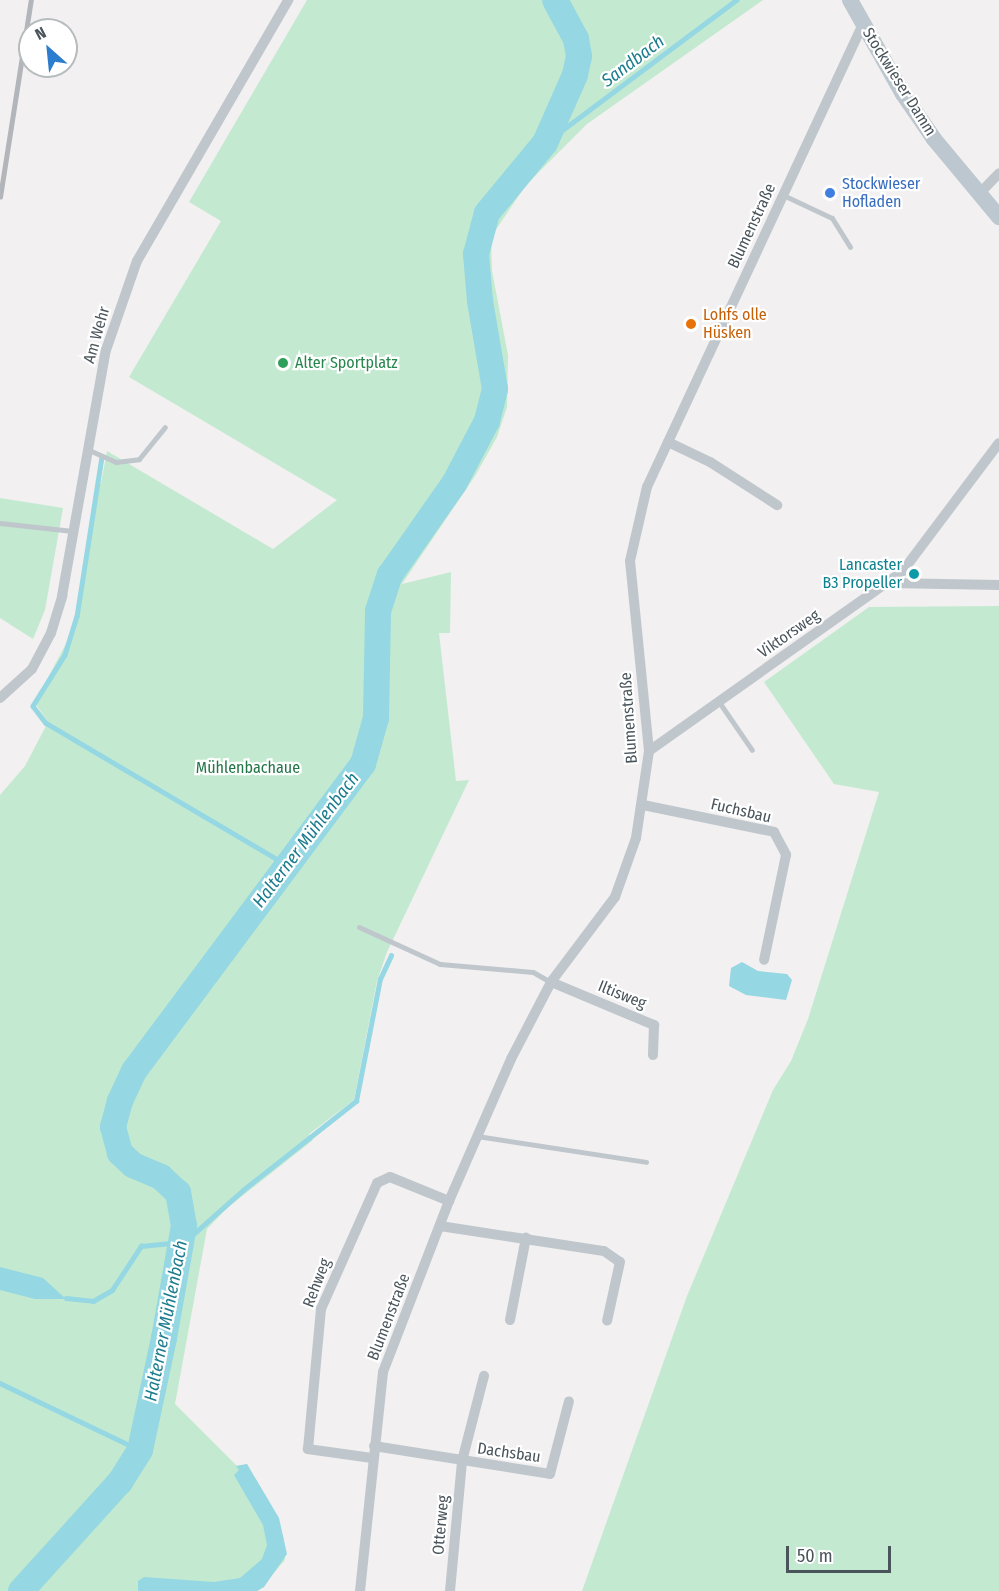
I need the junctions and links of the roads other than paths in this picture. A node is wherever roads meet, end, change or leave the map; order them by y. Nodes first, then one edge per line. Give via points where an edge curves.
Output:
1 (288, 0) edge
2 (850, 0) edge
3 (863, 24) junction
4 (999, 173) edge
5 (979, 194) junction
6 (783, 195) junction
7 (999, 217) edge
8 (850, 248) dead end
9 (165, 427) dead end
10 (668, 442) junction
11 (999, 443) edge
12 (87, 449) junction
13 (777, 505) dead end
14 (0, 523) edge
15 (73, 531) junction
16 (888, 583) junction
17 (999, 585) edge
18 (0, 698) edge
19 (719, 702) junction
20 (752, 750) dead end
21 (649, 751) junction
22 (643, 805) junction
23 (359, 927) dead end
24 (764, 960) dead end
25 (550, 982) junction
26 (653, 1055) dead end
27 (477, 1136) junction
28 (646, 1162) dead end
29 (449, 1201) junction
30 (440, 1226) junction
31 (526, 1238) junction
32 (510, 1320) dead end
33 (606, 1321) dead end
34 (484, 1376) dead end
35 (569, 1401) dead end
36 (374, 1446) junction
37 (372, 1458) junction
38 (462, 1461) junction
39 (360, 1591) edge
40 (450, 1591) edge

1 - 12 street, Am Wehr via 137,261 106,350
2 - 3 street, Stockwieser Damm
3 - 5 street, Stockwieser Damm via 933,139
3 - 6 street, Blumenstraße
4 - 5 street
5 - 7 street, Stockwieser Damm
6 - 8 lane via 832,218
6 - 10 street, Blumenstraße
9 - 12 lane via 140,459 116,462
10 - 13 street via 710,462
10 - 21 street, Blumenstraße via 647,487 630,561
11 - 16 street, Viktorsweg via 902,572
12 - 15 street, Am Wehr
14 - 15 lane
15 - 18 street, Am Wehr via 51,633 32,669
16 - 17 street
16 - 19 street, Viktorsweg
19 - 20 lane
19 - 21 street, Viktorsweg
21 - 22 street, Blumenstraße
22 - 24 street, Fuchsbau via 774,832 786,855
22 - 25 street, Blumenstraße via 615,897
23 - 25 lane via 440,964 533,972
25 - 26 street, Iltisweg via 654,1025
25 - 27 street, Blumenstraße
27 - 28 lane
27 - 29 street, Blumenstraße
29 - 30 street, Blumenstraße
29 - 37 street, Rehweg via 390,1177 377,1183 321,1310 308,1449
30 - 31 street
30 - 36 street, Blumenstraße via 383,1372
31 - 32 street
31 - 33 street via 604,1251 620,1262
34 - 38 street, Dachsbau
35 - 38 street, Dachsbau via 550,1474
36 - 37 street, Blumenstraße
36 - 38 street, Dachsbau
37 - 39 street, Blumenstraße
38 - 40 street, Otterweg

